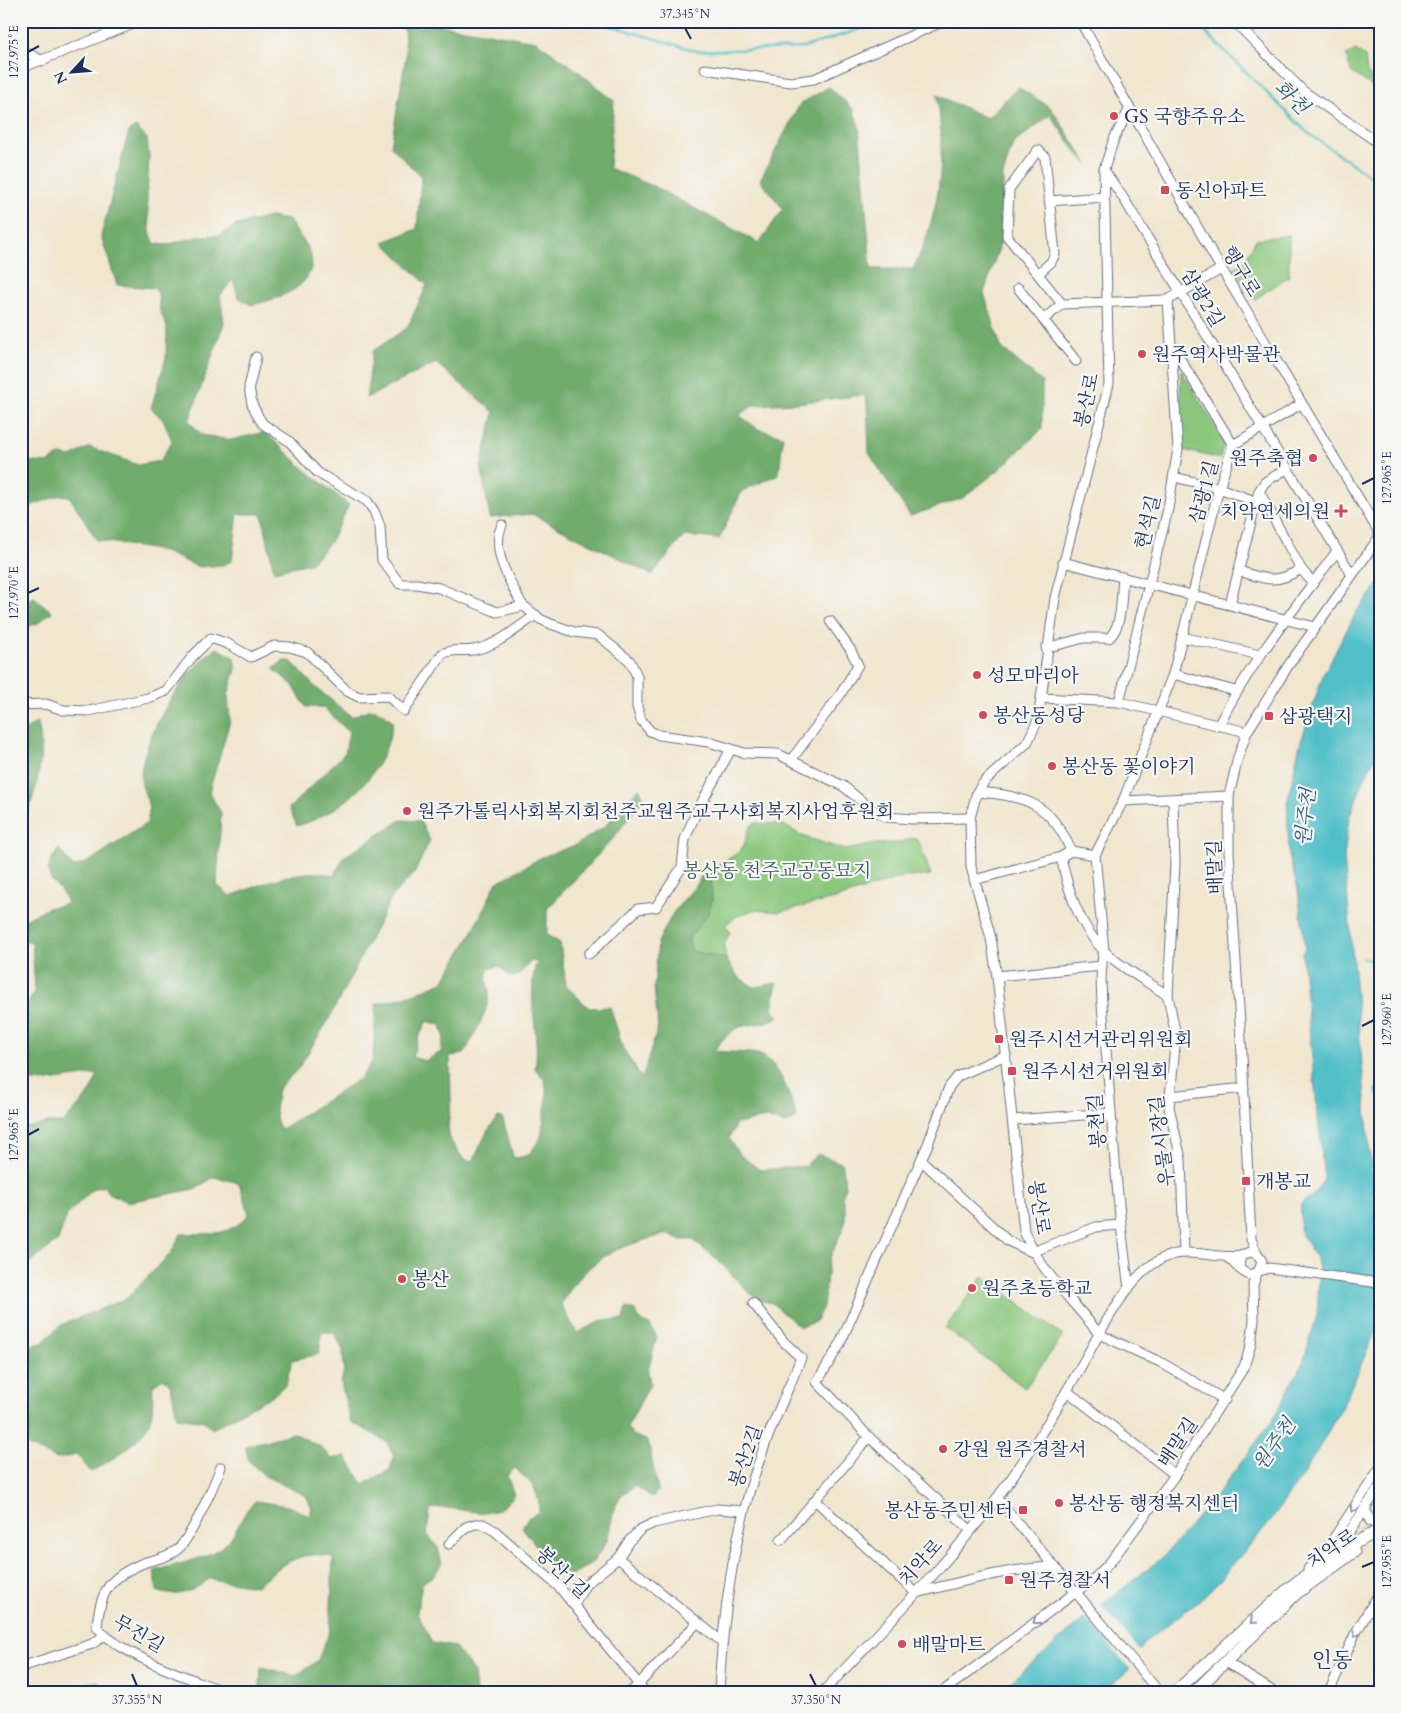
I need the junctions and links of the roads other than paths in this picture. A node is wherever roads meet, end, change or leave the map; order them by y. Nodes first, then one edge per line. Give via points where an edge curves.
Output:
1 (141, 21) edge
2 (944, 21) edge
3 (1080, 21) edge
4 (1234, 21) edge
5 (21, 50) edge
6 (43, 61) junction
7 (21, 68) edge
8 (705, 69) dead end
9 (1130, 108) junction
10 (1380, 144) edge
11 (1104, 170) junction
12 (1105, 197) junction
13 (1049, 201) junction
14 (1221, 269) junction
15 (1038, 274) junction
16 (1018, 288) dead end
17 (1181, 293) junction
18 (1168, 300) junction
19 (1062, 304) junction
20 (1108, 304) junction
21 (1044, 319) junction
22 (1172, 346) junction
23 (256, 357) dead end
24 (1076, 361) dead end
25 (1301, 404) junction
26 (1263, 427) junction
27 (1233, 445) junction
28 (1288, 468) junction
29 (1174, 477) junction
30 (1220, 488) junction
31 (1259, 491) junction
32 (1256, 502) junction
33 (502, 525) dead end
34 (1380, 535) edge
35 (1337, 551) junction
36 (1063, 562) junction
37 (1301, 569) junction
38 (1239, 571) junction
39 (1352, 575) junction
40 (1123, 577) junction
41 (1313, 583) junction
42 (1149, 584) junction
43 (1194, 595) junction
44 (1230, 604) junction
45 (523, 606) junction
46 (536, 614) junction
47 (1287, 619) junction
48 (830, 621) dead end
49 (1316, 627) junction
50 (1182, 637) junction
51 (1046, 648) junction
52 (1260, 655) junction
53 (1173, 674) junction
54 (1235, 691) junction
55 (1041, 698) junction
56 (1119, 702) junction
57 (21, 705) edge
58 (1158, 712) junction
59 (1218, 726) junction
60 (1246, 732) junction
61 (731, 748) junction
62 (791, 760) junction
63 (977, 792) junction
64 (1230, 796) junction
65 (1123, 801) junction
66 (1173, 801) junction
67 (970, 818) junction
68 (1071, 852) junction
69 (1096, 854) junction
70 (1060, 857) junction
71 (974, 880) junction
72 (1104, 951) junction
73 (589, 954) dead end
74 (1102, 966) junction
75 (997, 976) junction
76 (1168, 996) junction
77 (1006, 1055) junction
78 (1244, 1088) junction
79 (1170, 1096) junction
80 (1111, 1113) junction
81 (1013, 1120) junction
82 (921, 1160) junction
83 (1120, 1225) junction
84 (1251, 1240) junction
85 (1032, 1252) junction
86 (1184, 1253) junction
87 (1244, 1254) junction
88 (1228, 1258) junction
89 (1263, 1261) junction
90 (1241, 1269) junction
91 (1258, 1272) junction
92 (1380, 1283) edge
93 (1253, 1285) junction
94 (1129, 1288) junction
95 (752, 1303) dead end
96 (1099, 1334) junction
97 (1067, 1391) junction
98 (1225, 1400) junction
99 (869, 1437) junction
100 (220, 1467) dead end
101 (1380, 1468) edge
102 (1175, 1475) junction
103 (1380, 1486) edge
104 (997, 1498) junction
105 (816, 1500) junction
106 (1365, 1508) junction
107 (744, 1511) junction
108 (1380, 1528) edge
109 (970, 1530) junction
110 (1380, 1538) edge
111 (781, 1540) dead end
112 (449, 1544) dead end
113 (1334, 1554) junction
114 (618, 1558) junction
115 (1055, 1567) junction
116 (1293, 1590) junction
117 (1380, 1592) edge
118 (916, 1593) junction
119 (1078, 1594) junction
120 (574, 1604) junction
121 (697, 1623) junction
122 (104, 1636) junction
123 (721, 1641) junction
124 (1226, 1662) junction
125 (21, 1667) edge
126 (638, 1684) junction
127 (1197, 1690) edge
128 (1161, 1691) edge
129 (226, 1692) edge
130 (631, 1692) edge
131 (645, 1692) edge
132 (719, 1692) edge
133 (823, 1692) edge
134 (942, 1692) edge
135 (1175, 1692) edge
136 (1274, 1692) edge
137 (1329, 1692) edge

1 - 6 street
2 - 8 street via 814,79 792,82 768,80
3 - 9 street, 행구로
4 - 10 street via 1303,91
5 - 6 street
6 - 7 street
9 - 11 street, 봉산로 via 1114,139
9 - 14 street, 행구로
11 - 12 street, 봉산로
11 - 17 street, 삼광2길
12 - 13 street
12 - 20 street, 봉산로
13 - 15 street via 1055,254
13 - 15 street via 1044,157 1038,150 1009,189 1007,236
14 - 17 street
14 - 25 street, 행구로
15 - 19 street
16 - 21 street
17 - 18 street
17 - 26 street, 삼광2길
18 - 20 street
18 - 22 street, 현석길
19 - 20 street
19 - 21 street
20 - 36 street, 봉산로 via 1109,384
21 - 24 street
22 - 27 street, 현석길
22 - 29 street, 현석길 via 1178,449
23 - 45 street via 250,387 252,404 259,418 289,441 318,473 367,501 380,526 382,560 400,584 439,588 497,612
25 - 26 street, 삼광1길
25 - 34 street, 행구로
26 - 27 street, 삼광1길
26 - 28 street, 삼광2길
27 - 30 street, 삼광1길
28 - 31 street via 1265,482
28 - 35 street, 삼광2길
29 - 30 street
29 - 42 street, 현석길
30 - 32 street
30 - 43 street, 삼광1길
31 - 32 street
31 - 37 street
32 - 38 street
33 - 45 street via 500,552
34 - 39 street, 배말길
35 - 39 street, 삼광2길
35 - 41 street
36 - 40 street
36 - 51 street, 봉산로
37 - 38 street via 1281,580
37 - 41 street
38 - 44 street
39 - 49 street, 배말길
40 - 42 street
40 - 51 street via 1114,634 1109,638 1084,638
41 - 47 street
42 - 43 street
42 - 56 street, 현석길
43 - 44 street
43 - 50 street, 삼광1길
44 - 47 street
45 - 46 street
46 - 57 street via 500,639 482,647 450,650 442,654 404,711 388,696 359,697 347,691 307,652 274,646 252,657 211,638 166,691 148,698 88,711 63,710 46,704
46 - 61 street via 540,619 574,632 598,635 630,662 637,676 639,715 650,731 670,738
47 - 49 street
47 - 52 street
48 - 62 street via 858,665 840,695
49 - 60 street, 배말길
50 - 52 street
50 - 53 street, 삼광1길
51 - 55 street, 봉산로
52 - 54 street
53 - 54 street
53 - 58 street, 삼광1길
54 - 59 street
55 - 56 street
55 - 63 street, 봉산로 via 1038,720 1027,743
56 - 58 street
58 - 59 street
58 - 65 street
59 - 60 street
60 - 64 street, 배말길
61 - 62 street via 744,753 778,754
61 - 73 street via 685,839 682,867 656,907 638,908
62 - 67 street via 843,786 879,815 912,819
63 - 67 street, 봉산로
63 - 68 street via 1002,793 1031,802 1054,821
64 - 66 street
64 - 78 street, 배말길 via 1229,852
65 - 66 street
65 - 69 street
66 - 76 street, 우물시장길 via 1174,863
67 - 71 street, 봉산로
68 - 69 street
68 - 70 street
69 - 72 street, 봉천길
70 - 71 street
70 - 72 street via 1068,891
71 - 75 street, 봉산로 via 991,938
72 - 74 street, 봉천길
72 - 76 street
74 - 75 street
74 - 80 street, 봉천길
75 - 77 street, 봉산로
76 - 79 street, 우물시장길 via 1176,1036
77 - 81 street, 봉산로
77 - 82 street via 958,1076 948,1086
78 - 79 street
78 - 84 street, 배말길
79 - 86 street, 우물시장길 via 1169,1107 1183,1174
80 - 81 street
80 - 83 street, 봉천길
81 - 85 street, 봉산로 via 1024,1232
82 - 85 street via 1008,1241
82 - 99 street via 840,1346 816,1382
83 - 85 street via 1096,1227
83 - 94 street, 봉천길
84 - 87 street
84 - 89 street
85 - 96 street, 봉산로
86 - 88 street
86 - 94 street via 1171,1254 1158,1261
87 - 88 street
87 - 89 street
87 - 90 street
88 - 90 street
89 - 91 street
89 - 92 street
90 - 91 street via 1250,1275
90 - 93 street
91 - 93 street
93 - 98 street, 배말길 via 1251,1344 1244,1367
94 - 96 street
95 - 107 street, 봉산2길 via 800,1358 761,1454
96 - 97 street
96 - 98 street, 봉산로 via 1160,1362
97 - 102 street
97 - 104 street
98 - 102 street, 배말길
99 - 105 street
99 - 109 street
100 - 122 street, 무진길 via 213,1487 178,1549 122,1574 109,1585 99,1605 97,1628
101 -> 116 street via 1326,1550
102 - 119 street, 배말길 via 1111,1561
103 - 106 street
104 - 109 street, 치악로
104 - 115 street
105 - 111 street
105 - 118 street
106 - 108 street via 1370,1521
106 - 113 street
107 - 114 street via 717,1509 654,1523 641,1529
107 - 123 street, 봉산2길
108 - 113 main road, 치악로
109 - 118 street, 치악로
110 - 116 main road, 치악로
112 - 120 street, 봉산1길 via 466,1527 483,1524 496,1531
113 - 116 main road, 치악로
114 - 120 street via 586,1584
114 - 121 street
115 - 118 street via 1007,1572
115 - 119 street
116 - 124 main road, 치악로
116 -> 135 main road, 치악로
117 -> 137 street via 1355,1634
118 - 133 street, 치악로
119 - 128 street
119 -> 134 street, 배말길
120 - 126 street, 봉산1길
121 - 123 street
121 - 126 street
122 - 125 street via 92,1644
122 - 129 street, 무진길 via 175,1672
123 - 132 street, 봉산2길
124 - 127 main road, 치악로
124 - 136 street
126 - 130 street
126 - 131 street, 봉산1길

